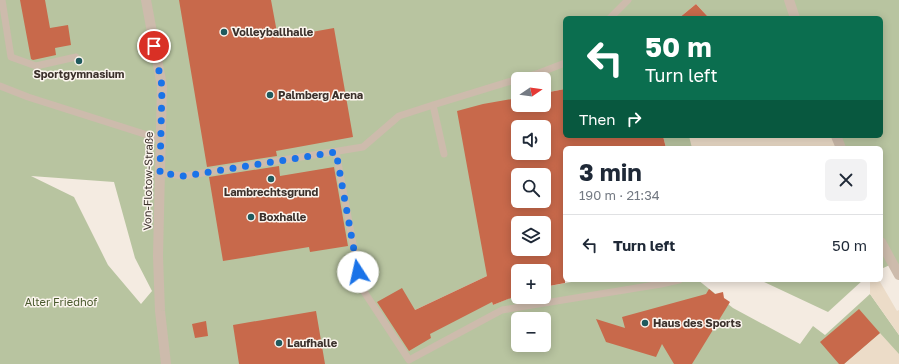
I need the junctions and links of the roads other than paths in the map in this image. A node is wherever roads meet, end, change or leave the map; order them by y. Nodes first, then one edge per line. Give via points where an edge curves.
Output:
1 (2, 0) edge
2 (146, 0) edge
3 (628, 0) edge
4 (789, 0) edge
5 (612, 16) edge
6 (794, 16) edge
7 (76, 57) dead end
8 (563, 64) edge
9 (542, 72) edge
10 (511, 81) edge
11 (0, 86) edge
12 (433, 104) junction
13 (160, 139) junction
14 (336, 152) junction
15 (444, 154) dead end
16 (160, 173) junction
17 (883, 247) edge
18 (899, 275) edge
19 (670, 282) edge
20 (166, 364) edge

1 - 7 lane via 11,57 36,66
2 - 13 street, Von-Flotow-Straße via 162,86
3 - 5 lane
4 - 6 street
8 - 9 lane
10 - 12 lane
11 - 13 lane
12 - 14 lane via 399,116 363,147
12 - 15 lane
13 - 16 street, Von-Flotow-Straße
14 - 16 lane via 184,176
14 - 19 lane via 361,287 408,360 502,310
16 - 20 street, Von-Flotow-Straße via 158,256 160,311
17 - 18 street

